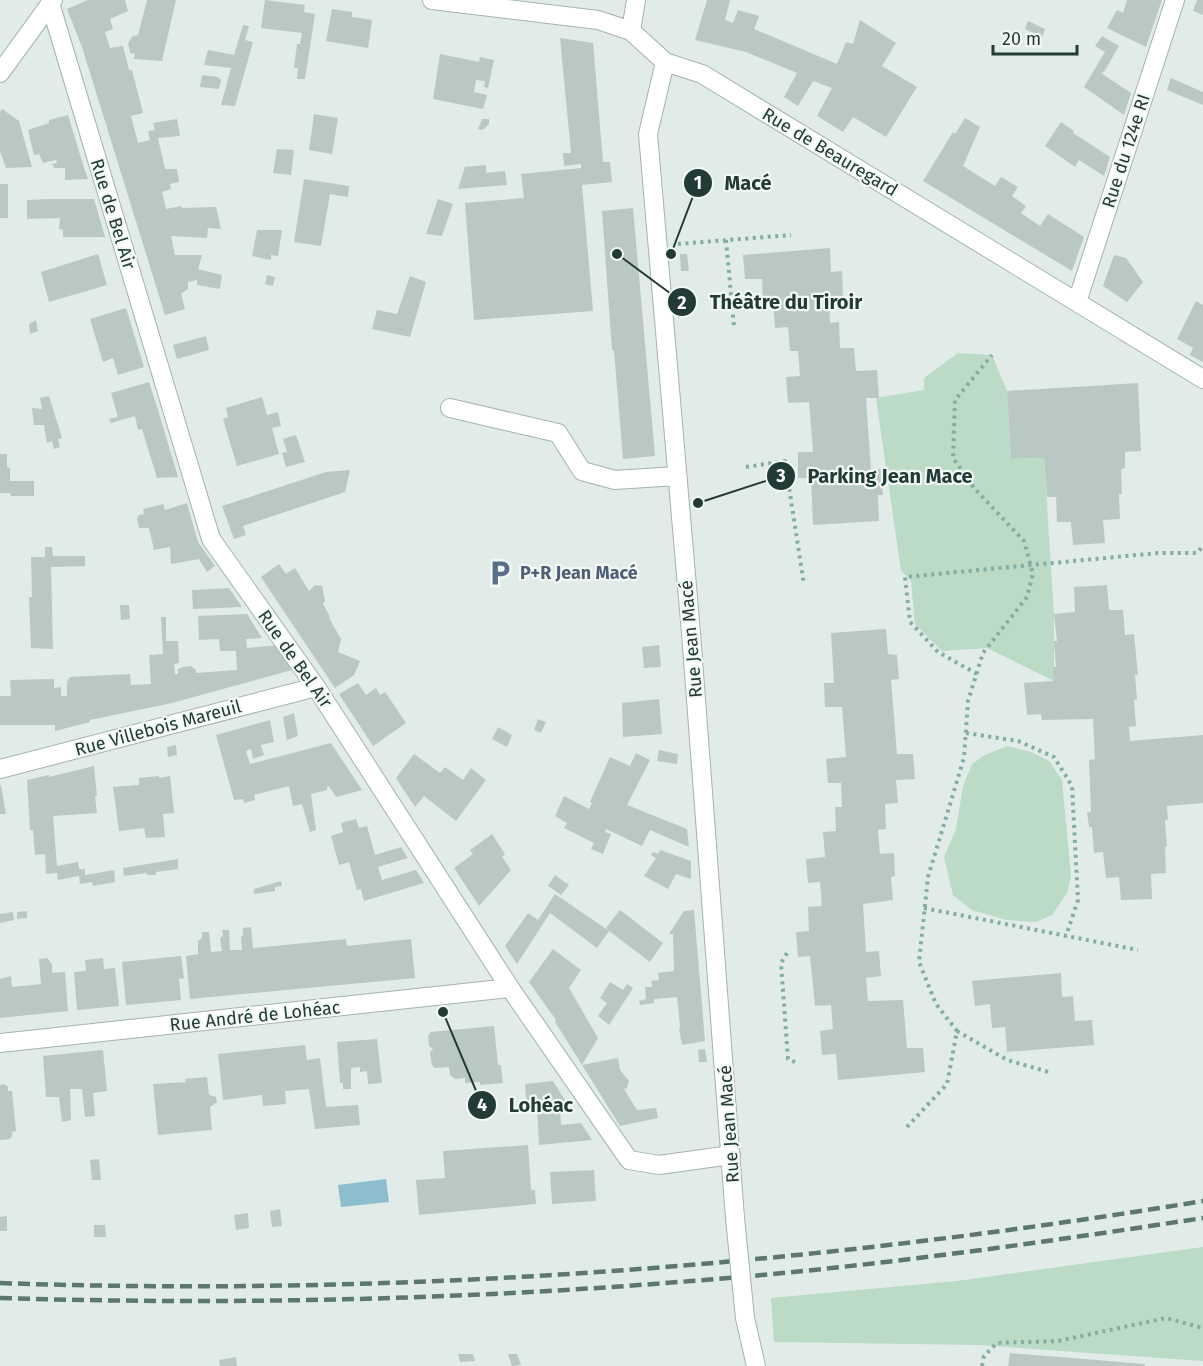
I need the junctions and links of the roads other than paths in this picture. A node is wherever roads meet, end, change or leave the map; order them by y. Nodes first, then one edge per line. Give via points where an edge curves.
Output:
1 (432, 0) edge
2 (636, 0) edge
3 (1175, 0) edge
4 (52, 2) edge
5 (631, 31) junction
6 (665, 62) junction
7 (0, 73) edge
8 (1077, 302) junction
9 (1203, 379) edge
10 (450, 408) dead end
11 (677, 476) junction
12 (316, 687) junction
13 (0, 769) edge
14 (510, 988) junction
15 (0, 1043) edge
16 (731, 1155) junction
17 (756, 1366) edge

1 - 5 street, Rue de Beauregard via 598,20
2 - 5 street
3 - 8 street, Rue du 124e RI
4 - 7 street
4 - 12 street, Rue de Bel Air via 211,539
5 - 6 street, Rue de Beauregard
6 - 8 street, Rue de Beauregard via 702,75
6 - 11 street, Rue Jean Macé via 648,134
8 - 9 street, Rue de Beauregard
10 - 11 street via 558,434 582,471 615,480
11 - 16 street, Rue Jean Macé
12 - 13 street, Rue Villebois Mareuil
12 - 14 street, Rue de Bel Air
14 - 15 street, Rue André de Lohéac
14 - 16 street, Rue de Bel Air via 629,1160 659,1165
16 - 17 street, Rue Jean Macé, bridge via 746,1318

